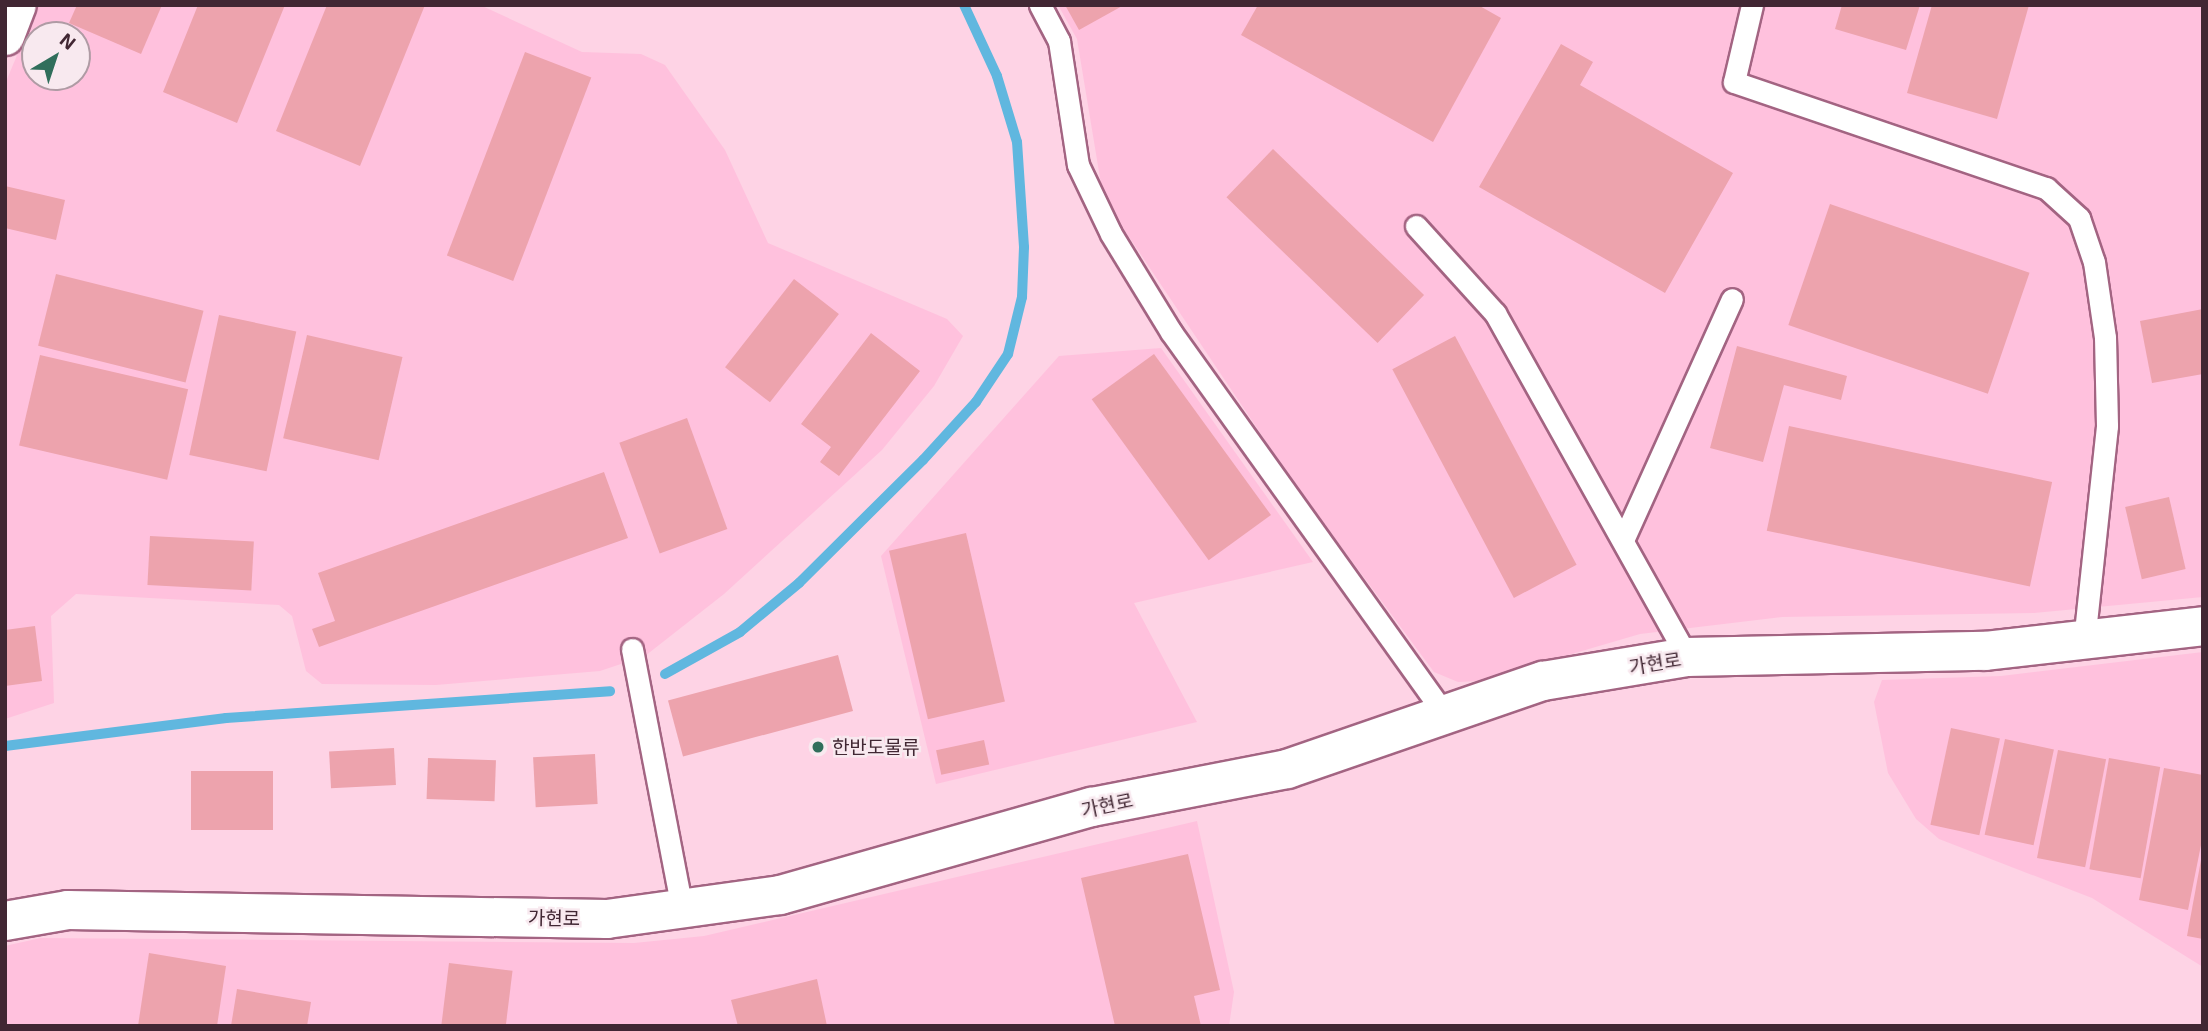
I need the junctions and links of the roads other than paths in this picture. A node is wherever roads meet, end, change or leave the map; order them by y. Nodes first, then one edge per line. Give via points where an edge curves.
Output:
1 (17, 5) edge
2 (1040, 5) edge
3 (1752, 5) edge
4 (5, 36) edge
5 (1416, 226) dead end
6 (1732, 299) dead end
7 (1624, 538) junction
8 (2203, 626) edge
9 (2084, 641) junction
10 (632, 649) dead end
11 (1687, 657) junction
12 (1445, 715) junction
13 (682, 908) junction
14 (5, 921) edge

1 - 4 street
2 - 12 lane via 1059,41 1078,165 1111,234 1171,332
3 - 9 lane via 1734,82 2046,188 2079,218 2094,262 2105,337 2107,426
5 - 7 lane via 1494,313
6 - 7 lane
7 - 11 lane
8 - 9 street, 가현로
9 - 11 street, 가현로 via 1985,651
10 - 13 lane
11 - 12 street, 가현로 via 1543,681
12 - 13 street, 가현로 via 1287,769 1092,807 780,895
13 - 14 street, 가현로 via 607,919 68,910

